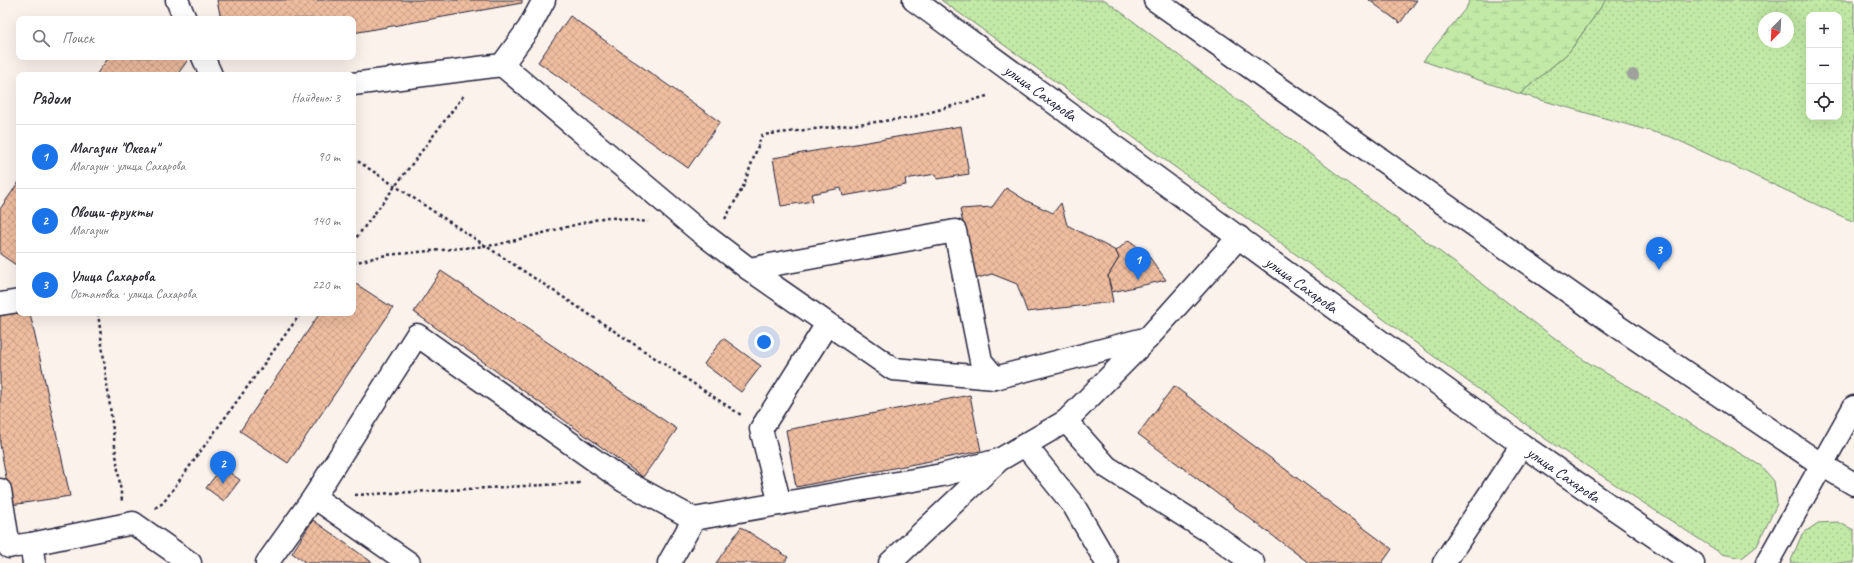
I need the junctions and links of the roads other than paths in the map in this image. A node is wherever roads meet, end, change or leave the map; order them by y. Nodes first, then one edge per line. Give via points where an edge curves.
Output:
1 (177, 0) edge
2 (544, 0) edge
3 (914, 0) edge
4 (1155, 0) edge
5 (185, 16) edge
6 (204, 60) edge
7 (493, 66) junction
8 (210, 72) edge
9 (356, 84) edge
10 (1239, 238) junction
11 (749, 269) junction
12 (16, 301) edge
13 (0, 304) edge
14 (827, 324) junction
15 (1148, 338) junction
16 (995, 378) junction
17 (1854, 407) edge
18 (1066, 421) junction
19 (1025, 445) junction
20 (1522, 445) junction
21 (998, 460) junction
22 (1822, 465) junction
23 (1854, 484) edge
24 (0, 490) edge
25 (314, 497) junction
26 (780, 504) junction
27 (694, 519) junction
28 (5, 548) edge
29 (33, 553) edge
30 (190, 563) edge
31 (267, 563) edge
32 (409, 563) edge
33 (669, 563) edge
34 (890, 563) edge
35 (1106, 563) edge
36 (1253, 563) edge
37 (1444, 563) edge
38 (1693, 563) edge
39 (1767, 563) edge

1 - 5 street
2 - 7 street via 529,28
3 - 10 street, улица Сахарова
4 - 22 street via 1617,326
6 - 8 street
7 - 9 street
7 - 11 street
10 - 15 street
10 - 20 street, улица Сахарова
11 - 14 street
11 - 16 street via 955,231 981,361
12 - 13 street
14 - 16 street via 893,369
14 - 26 street via 761,429
15 - 16 street
15 - 18 street
17 - 22 street
18 - 19 street
18 - 36 street via 1107,467 1213,534
19 - 21 street
19 - 35 street via 1074,506
20 - 37 street
20 - 38 street, улица Сахарова
21 - 26 street via 942,475
21 - 34 street
22 - 23 street
22 - 39 street
24 - 28 street
25 - 27 street via 417,335 624,481
25 - 31 street
25 - 32 street
26 - 27 street
27 - 33 street
28 - 29 street
29 - 30 street via 129,524

